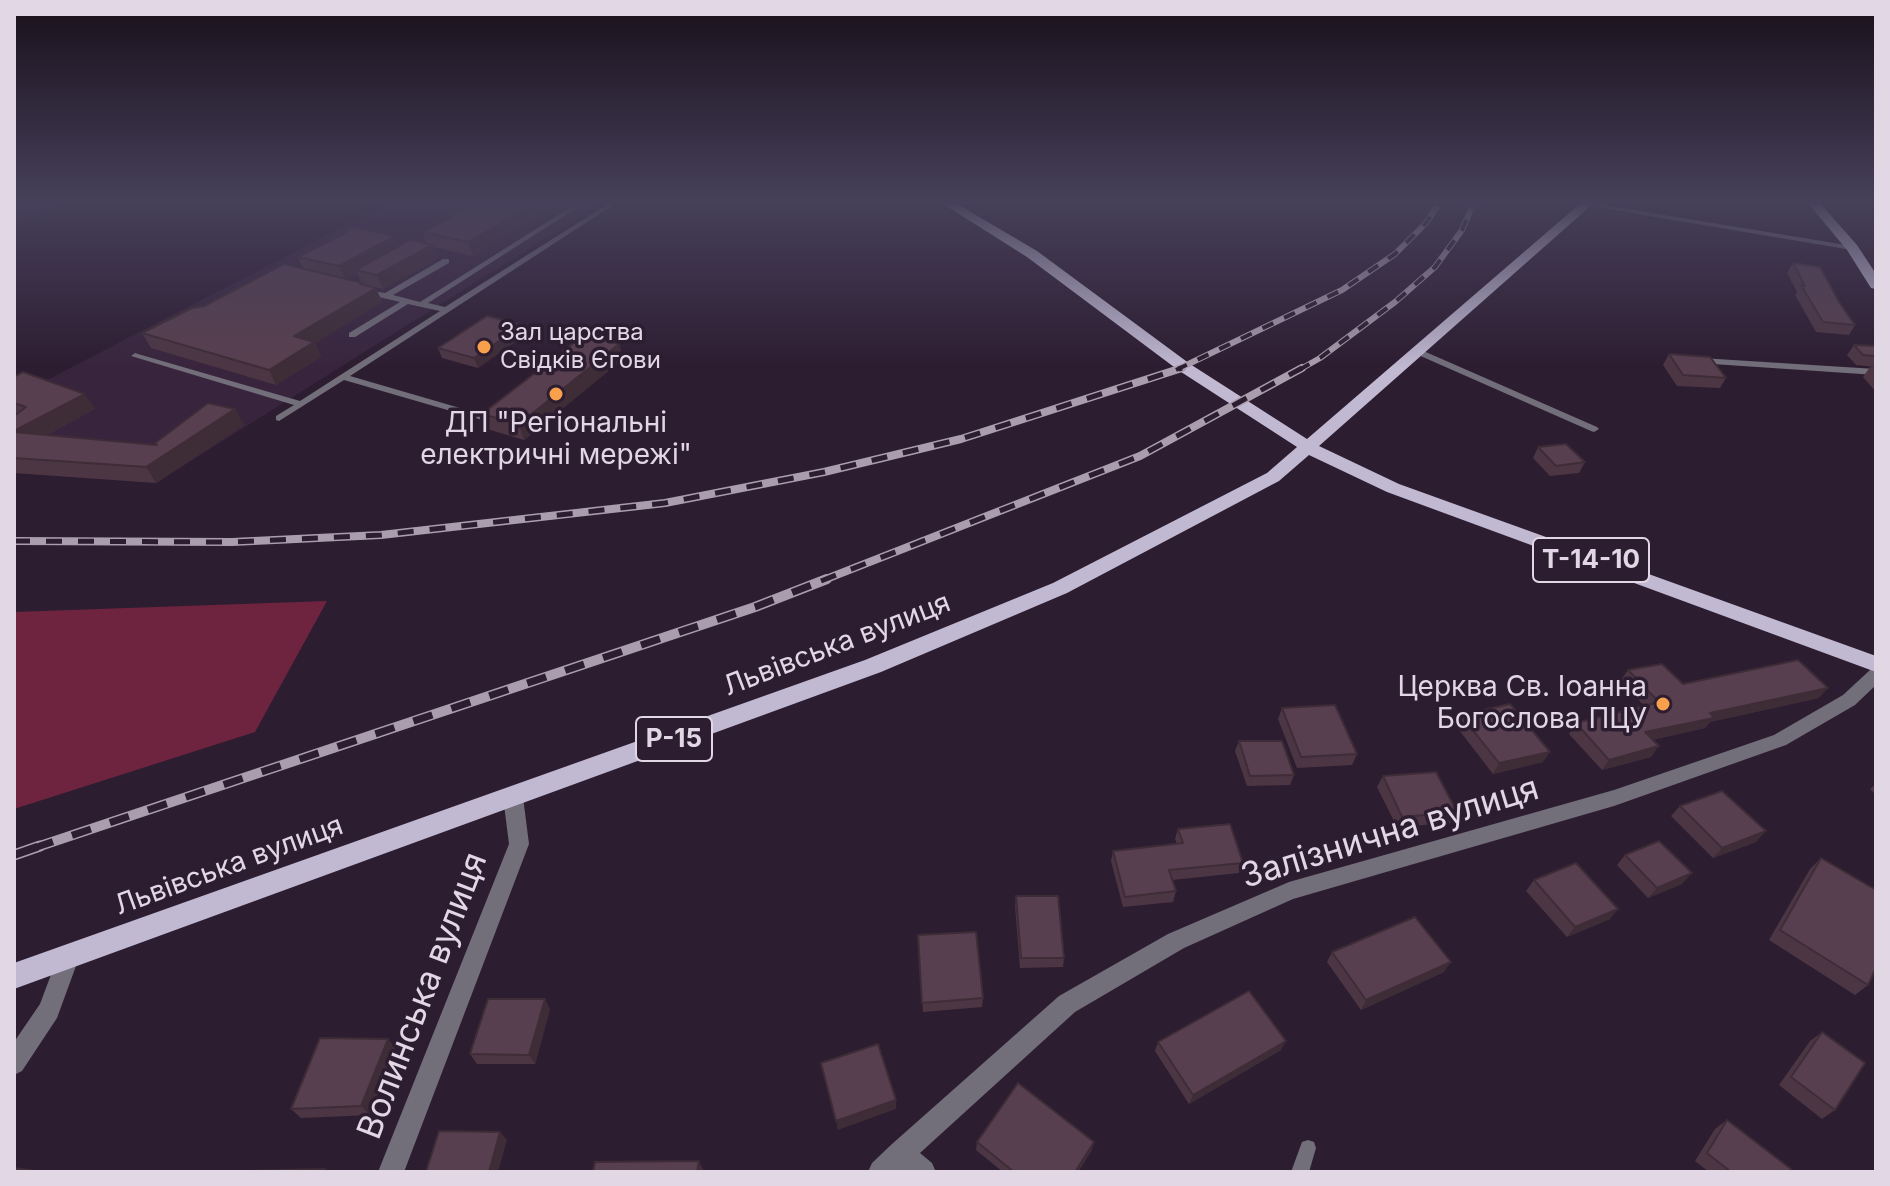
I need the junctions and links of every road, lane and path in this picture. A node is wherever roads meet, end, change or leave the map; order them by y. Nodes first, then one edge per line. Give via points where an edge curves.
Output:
1 (496, 257) edge
2 (528, 257) edge
3 (1037, 257) edge
4 (1526, 257) edge
5 (1858, 257) edge
6 (446, 261) dead end
7 (1876, 285) edge
8 (360, 290) edge
9 (386, 296) junction
10 (407, 301) junction
11 (422, 304) junction
12 (446, 310) junction
13 (352, 335) dead end
14 (1419, 352) junction
15 (135, 356) dead end
16 (1688, 361) edge
17 (1876, 372) edge
18 (342, 377) junction
19 (505, 402) edge
20 (301, 404) junction
21 (279, 418) dead end
22 (1594, 429) dead end
23 (1309, 448) junction
24 (1876, 664) edge
25 (1876, 675) edge
26 (513, 797) junction
27 (69, 955) junction
28 (14, 976) edge
29 (14, 1063) edge
30 (1308, 1148) dead end
31 (901, 1153) junction
32 (391, 1172) edge
33 (881, 1172) edge
34 (923, 1172) edge
35 (1300, 1172) edge

1 - 11 lane
2 - 12 lane
3 - 23 main road via 1194,374
4 - 14 main road, Львівська вулиця
5 - 7 main road
6 - 9 lane
8 - 9 lane
9 - 10 lane
10 - 11 lane
10 - 13 lane
11 - 12 lane
12 - 18 lane
14 - 22 lane
14 - 23 main road, Львівська вулиця
15 - 20 lane
16 - 17 lane
18 - 19 lane via 485,418
18 - 20 lane
20 - 21 lane
23 - 24 main road, Т-14-10 via 1393,488
23 - 26 main road, Львівська вулиця / Р-15 via 1273,477 1060,588 873,666
25 - 31 street, Залізнична вулиця via 1849,700 1780,740 1614,798 1289,891 1176,941 1067,1004
26 - 27 main road, Львівська вулиця / Р-15
26 - 32 street, Волинська вулиця via 519,844
27 - 28 main road, Львівська вулиця / Р-15
27 - 29 street via 49,1010
30 - 35 lane
31 - 33 street, Залізнична вулиця
31 - 34 street

